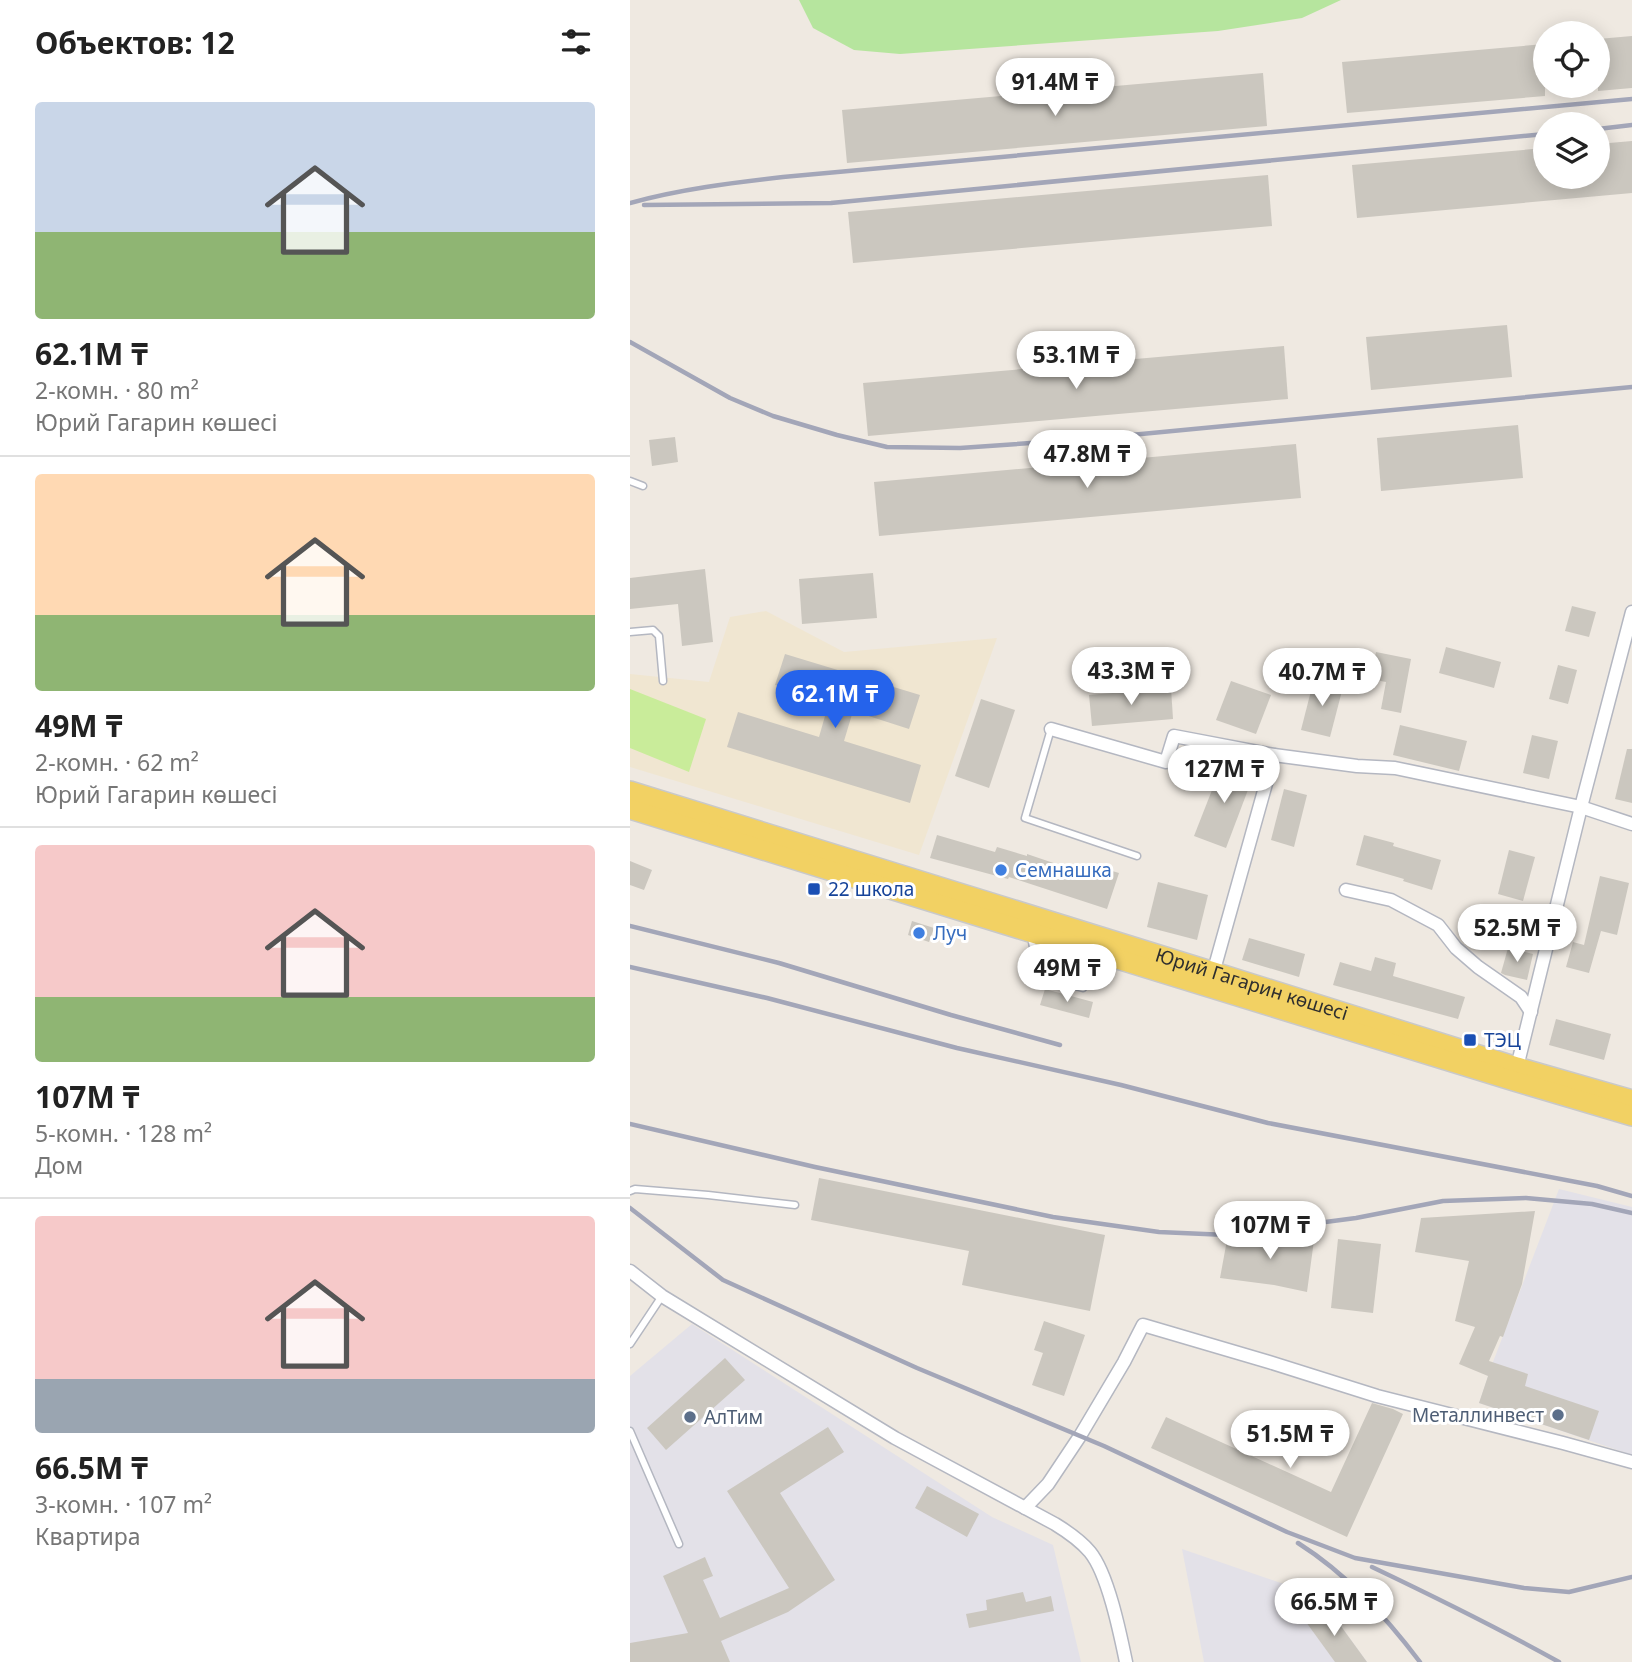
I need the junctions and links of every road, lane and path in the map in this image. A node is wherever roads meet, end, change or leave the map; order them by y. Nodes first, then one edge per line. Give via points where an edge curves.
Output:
1 (630, 481) edge
2 (643, 486) dead end
3 (1632, 612) edge
4 (630, 632) edge
5 (663, 681) dead end
6 (1051, 729) joint
7 (1274, 755) junction
8 (630, 792) edge
9 (1581, 807) junction
10 (630, 809) edge
11 (1632, 824) edge
12 (1137, 856) dead end
13 (1346, 890) dead end
14 (1030, 932) junction
15 (1108, 956) junction
16 (1212, 979) junction
17 (1531, 1012) junction
18 (1517, 1067) junction
19 (1632, 1100) edge
20 (1632, 1116) edge
21 (630, 1191) edge
22 (795, 1205) dead end
23 (630, 1271) edge
24 (662, 1296) junction
25 (630, 1344) edge
26 (630, 1431) edge
27 (1632, 1462) edge
28 (1025, 1508) junction
29 (679, 1544) dead end
30 (1126, 1662) edge

1 - 2 lane
3 - 9 street
4 - 5 lane via 653,630 659,636
6 - 7 street via 1166,762 1174,736
6 - 12 lane via 1025,818
7 - 9 street via 1395,768
7 - 16 street
8 - 16 main road, Юрий Гагарин көшесі
9 - 11 street
9 - 17 street
10 - 14 main road, Юрий Гагарин көшесі
13 - 17 street via 1391,900 1438,925 1456,948 1521,997
14 - 15 main road, Юрий Гагарин көшесі
14 - 15 lane via 1040,977 1083,988
15 - 16 main road, Юрий Гагарин көшесі
16 - 18 main road, Юрий Гагарин көшесі
16 - 20 main road, Юрий Гагарин көшесі
17 - 18 street
18 - 19 main road, Юрий Гагарин көшесі
21 - 22 lane
23 - 24 street
24 - 25 lane
24 - 28 street via 895,1438
26 - 29 lane
27 - 28 street via 1377,1396 1143,1325 1080,1436 1048,1484
28 - 30 street via 1090,1551 1101,1569

